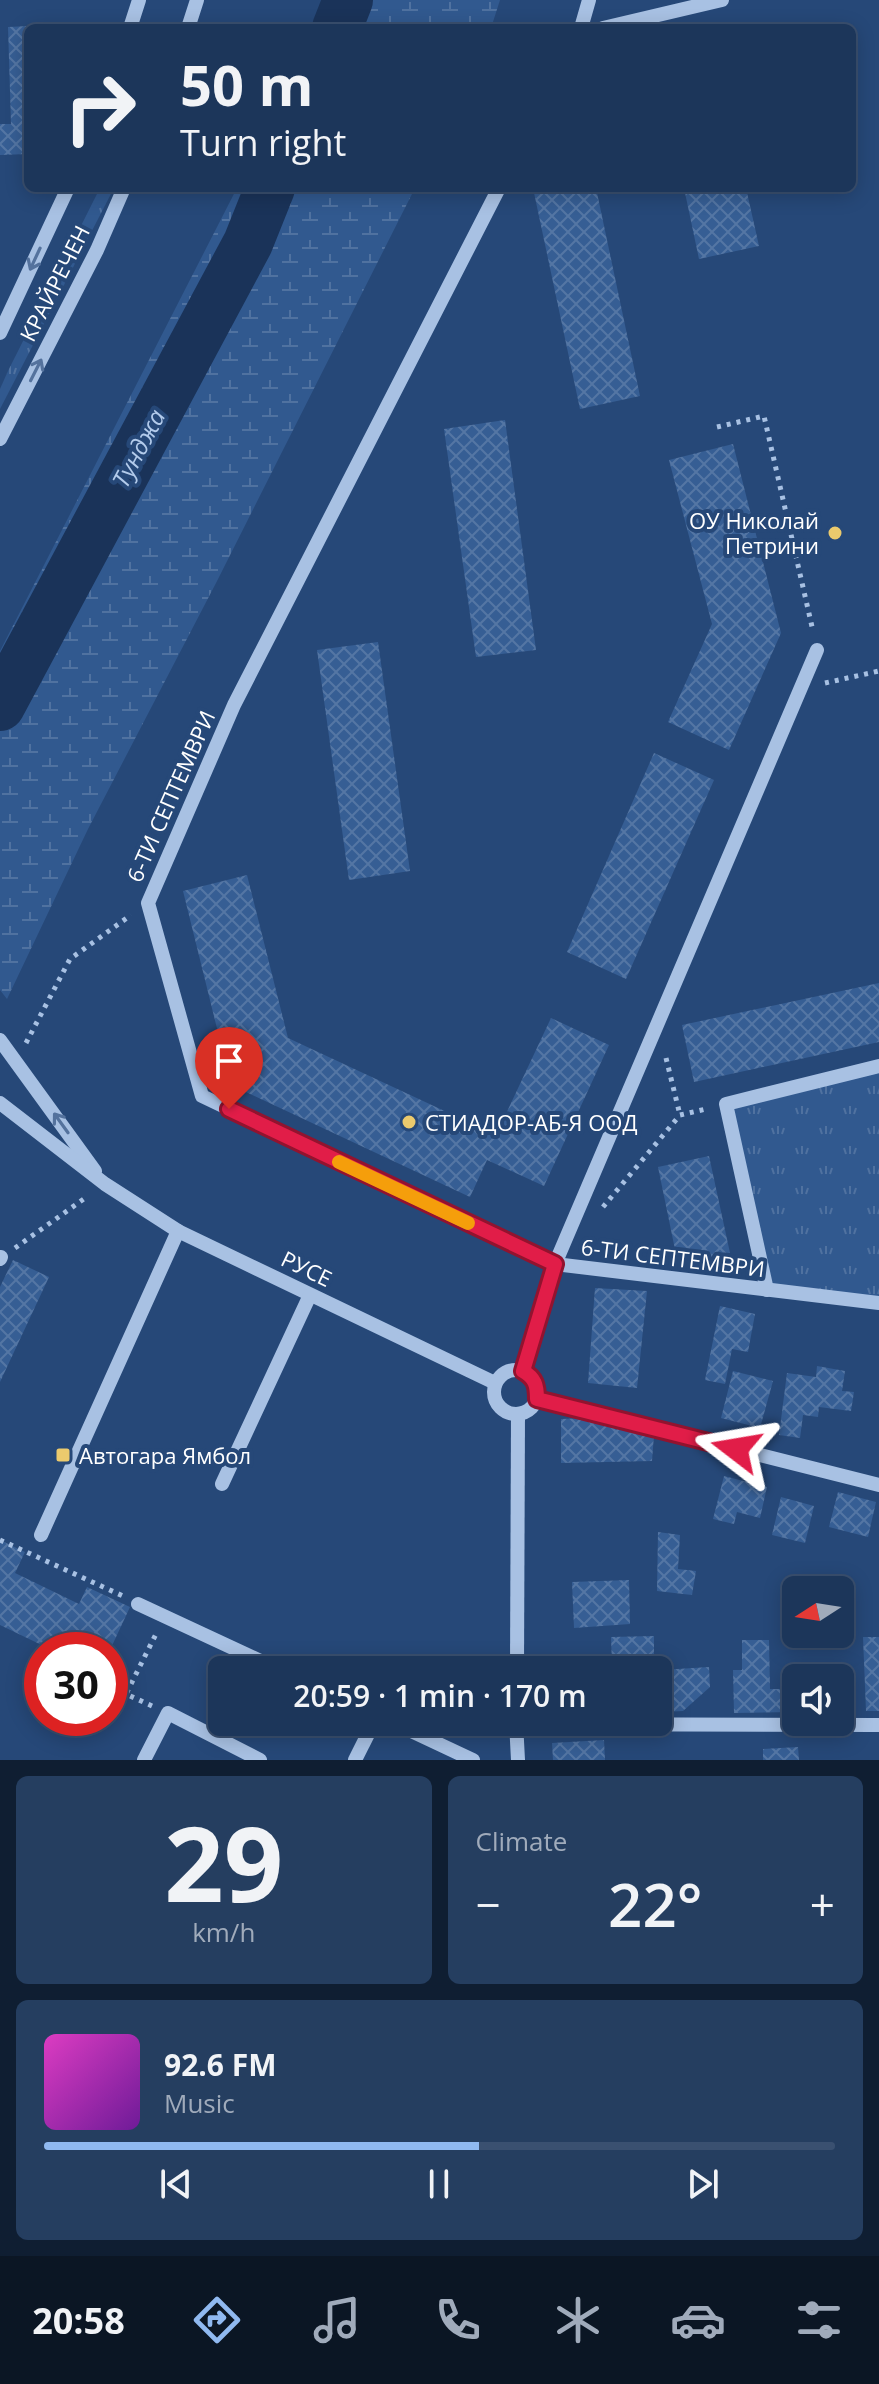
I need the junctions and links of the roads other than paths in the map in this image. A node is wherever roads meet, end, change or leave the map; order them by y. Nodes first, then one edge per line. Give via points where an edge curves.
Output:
1 (139, 0) edge
2 (197, 0) edge
3 (589, 0) edge
4 (722, 0) edge
5 (131, 24) edge
6 (189, 24) edge
7 (582, 24) edge
8 (620, 24) edge
9 (66, 192) edge
10 (122, 192) edge
11 (497, 192) edge
12 (0, 333) edge
13 (0, 439) edge
14 (817, 650) road end
15 (0, 1040) edge
16 (879, 1066) edge
17 (0, 1103) edge
18 (105, 1184) junction
19 (178, 1231) junction
20 (555, 1264) junction
21 (767, 1290) junction
22 (310, 1295) junction
23 (879, 1303) edge
24 (523, 1371) junction
25 (495, 1383) junction
26 (537, 1399) junction
27 (518, 1414) junction
28 (222, 1484) dead end
29 (879, 1485) edge
30 (41, 1535) dead end
31 (138, 1604) road end
32 (250, 1656) edge
33 (517, 1656) edge
34 (672, 1724) edge
35 (879, 1725) edge
36 (367, 1736) edge
37 (422, 1736) edge
38 (517, 1736) edge
39 (144, 1760) edge
40 (260, 1760) edge
41 (355, 1760) edge
42 (473, 1760) edge
43 (518, 1760) edge

1 - 5 street
2 - 6 street
3 - 7 street
4 - 8 street
9 -> 12 street, КРАЙРЕЧЕН
13 -> 10 street, КРАЙРЕЧЕН
11 - 20 street, 6-ТИ СЕПТЕМВРИ via 234,705 148,903 202,1096
14 - 20 street
18 -> 15 street
16 - 21 street via 726,1104
17 - 18 street, РУСЕ
18 - 19 street, РУСЕ
19 - 22 street, РУСЕ
19 - 30 street
20 - 21 street, 6-ТИ СЕПТЕМВРИ
20 - 24 street
21 - 23 street, 6-ТИ СЕПТЕМВРИ
22 - 25 street, РУСЕ
22 - 28 street
24 - 25 street via 502,1374
24 - 26 street via 537,1387
25 - 27 street via 497,1404
26 - 27 street
26 - 29 street
27 - 33 street
31 - 32 street
34 - 35 street
36 - 41 street
37 - 42 street
38 - 43 street
39 - 40 street via 168,1713

